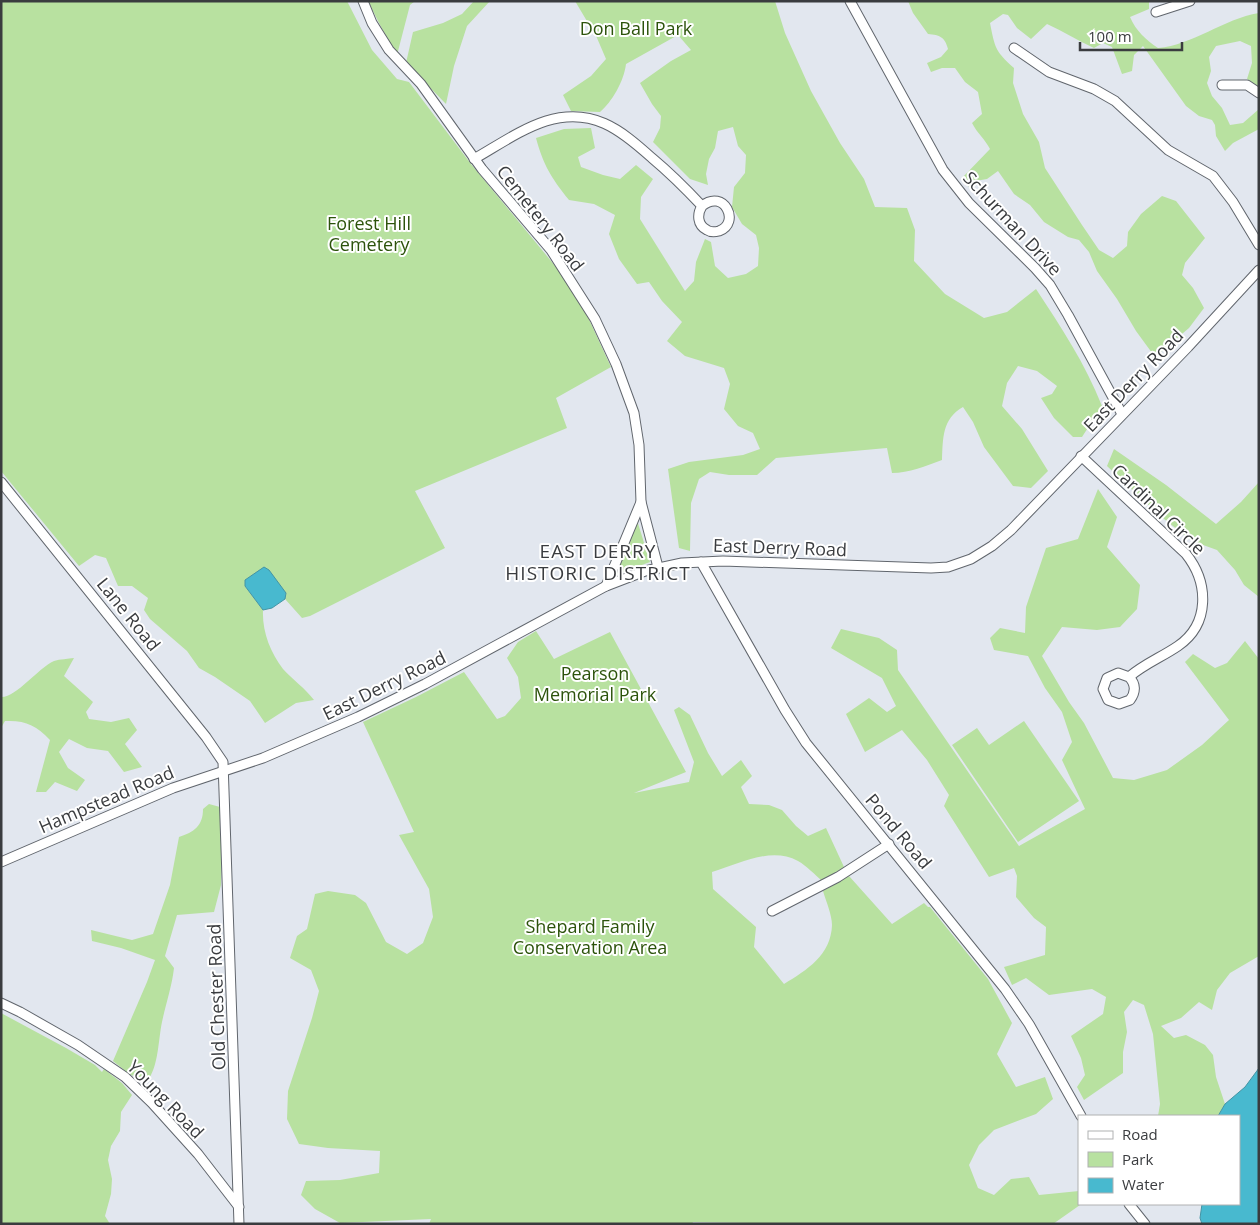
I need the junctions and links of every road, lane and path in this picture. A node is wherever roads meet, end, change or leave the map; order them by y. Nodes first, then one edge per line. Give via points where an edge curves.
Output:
1 (362, 1) edge
2 (850, 1) edge
3 (1190, 1) edge
4 (1156, 12) dead end
5 (1014, 48) dead end
6 (1222, 85) dead end
7 (1259, 93) edge
8 (474, 159) junction
9 (702, 206) dead end
10 (1259, 245) edge
11 (1259, 270) edge
12 (1122, 414) junction
13 (1080, 456) junction
14 (1, 482) edge
15 (641, 502) junction
16 (701, 562) junction
17 (658, 567) junction
18 (606, 586) junction
19 (1129, 676) dead end
20 (224, 770) junction
21 (889, 844) junction
22 (1, 862) edge
23 (772, 911) dead end
24 (1, 1003) edge
25 (1080, 1115) edge
26 (1130, 1205) edge
27 (239, 1207) junction
28 (239, 1224) edge
29 (1145, 1224) edge

1 - 8 street, Cemetery Road via 389,50 421,84
2 - 12 street, Schurman Drive via 943,170 969,203 1050,285
3 - 4 street
5 - 10 street via 1049,72 1094,89 1115,101 1168,150 1213,176 1230,196
6 - 7 street via 1247,86
8 - 9 street via 544,122 569,117 592,119 622,132
8 - 15 street, Cemetery Road via 554,254 596,319 634,413
11 - 12 street, East Derry Road
12 - 13 street, East Derry Road
13 - 16 street, East Derry Road via 999,540 956,565 923,569
13 - 19 street, Cardinal Circle via 1186,554 1196,567 1201,582 1202,610 1190,635
14 - 20 street, Lane Road via 206,737 223,762
15 - 17 street, Cemetery Road
15 - 18 street
16 - 17 street, East Derry Road
16 - 21 street, Pond Road via 799,734
17 - 18 street, East Derry Road
18 - 20 street, East Derry Road via 382,706 290,746
20 - 22 street, Hampstead Road via 157,794
20 - 27 street, Old Chester Road
21 - 23 street via 838,877
21 - 25 street, Pond Road via 1016,1004
24 - 27 street, Young Road via 78,1045 125,1077 198,1154
26 - 29 street
27 - 28 street, Old Chester Road

